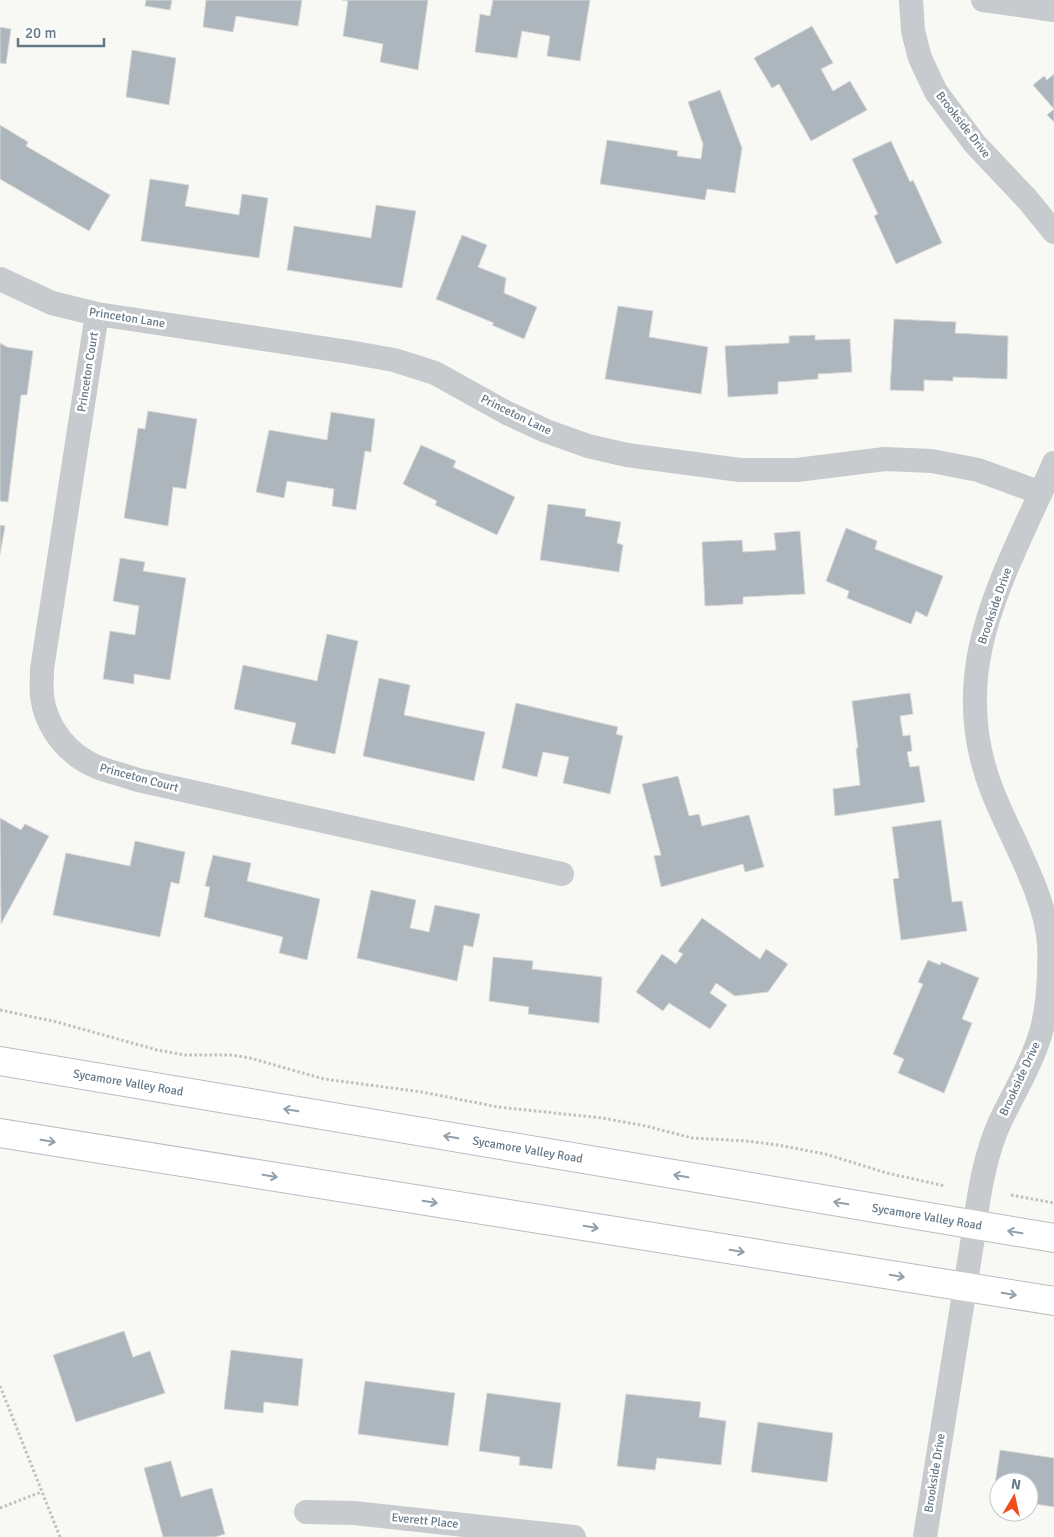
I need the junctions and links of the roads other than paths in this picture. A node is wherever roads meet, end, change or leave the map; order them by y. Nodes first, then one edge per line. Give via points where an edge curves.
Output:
1 (911, 0) edge
2 (983, 0) edge
3 (1054, 10) edge
4 (1054, 232) edge
5 (0, 279) edge
6 (97, 314) junction
7 (1054, 463) edge
8 (1041, 493) junction
9 (562, 874) dead end
10 (1048, 907) edge
11 (0, 1061) edge
12 (0, 1133) edge
13 (975, 1225) junction
14 (1054, 1238) edge
15 (964, 1287) junction
16 (1054, 1301) edge
17 (306, 1512) dead end
18 (516, 1534) edge
19 (574, 1537) edge
20 (925, 1537) edge

1 - 4 street, Brookside Drive via 913,31 920,58 936,92 975,144 1028,199
2 - 3 street
5 - 6 street, Princeton Lane via 52,303
6 - 8 street, Princeton Lane via 394,360 435,373 546,431 627,455 740,470 797,470 885,459 932,461 978,470
6 - 9 street, Princeton Court via 42,669 42,696 56,734 72,752 96,767 138,780
7 - 8 street, Brookside Drive
8 - 10 street, Brookside Drive via 998,589 976,668 974,694 976,728 992,791
10 - 13 street, Brookside Drive via 1049,978 1045,1019 1036,1048 999,1125 988,1157 979,1188
13 -> 11 main road, Sycamore Valley Road
12 -> 15 main road
14 -> 13 main road, Sycamore Valley Road
13 - 15 street, Brookside Drive
15 -> 16 main road
15 - 20 street, Brookside Drive
17 - 18 street, Everett Place via 354,1513
18 - 19 street, Everett Place

